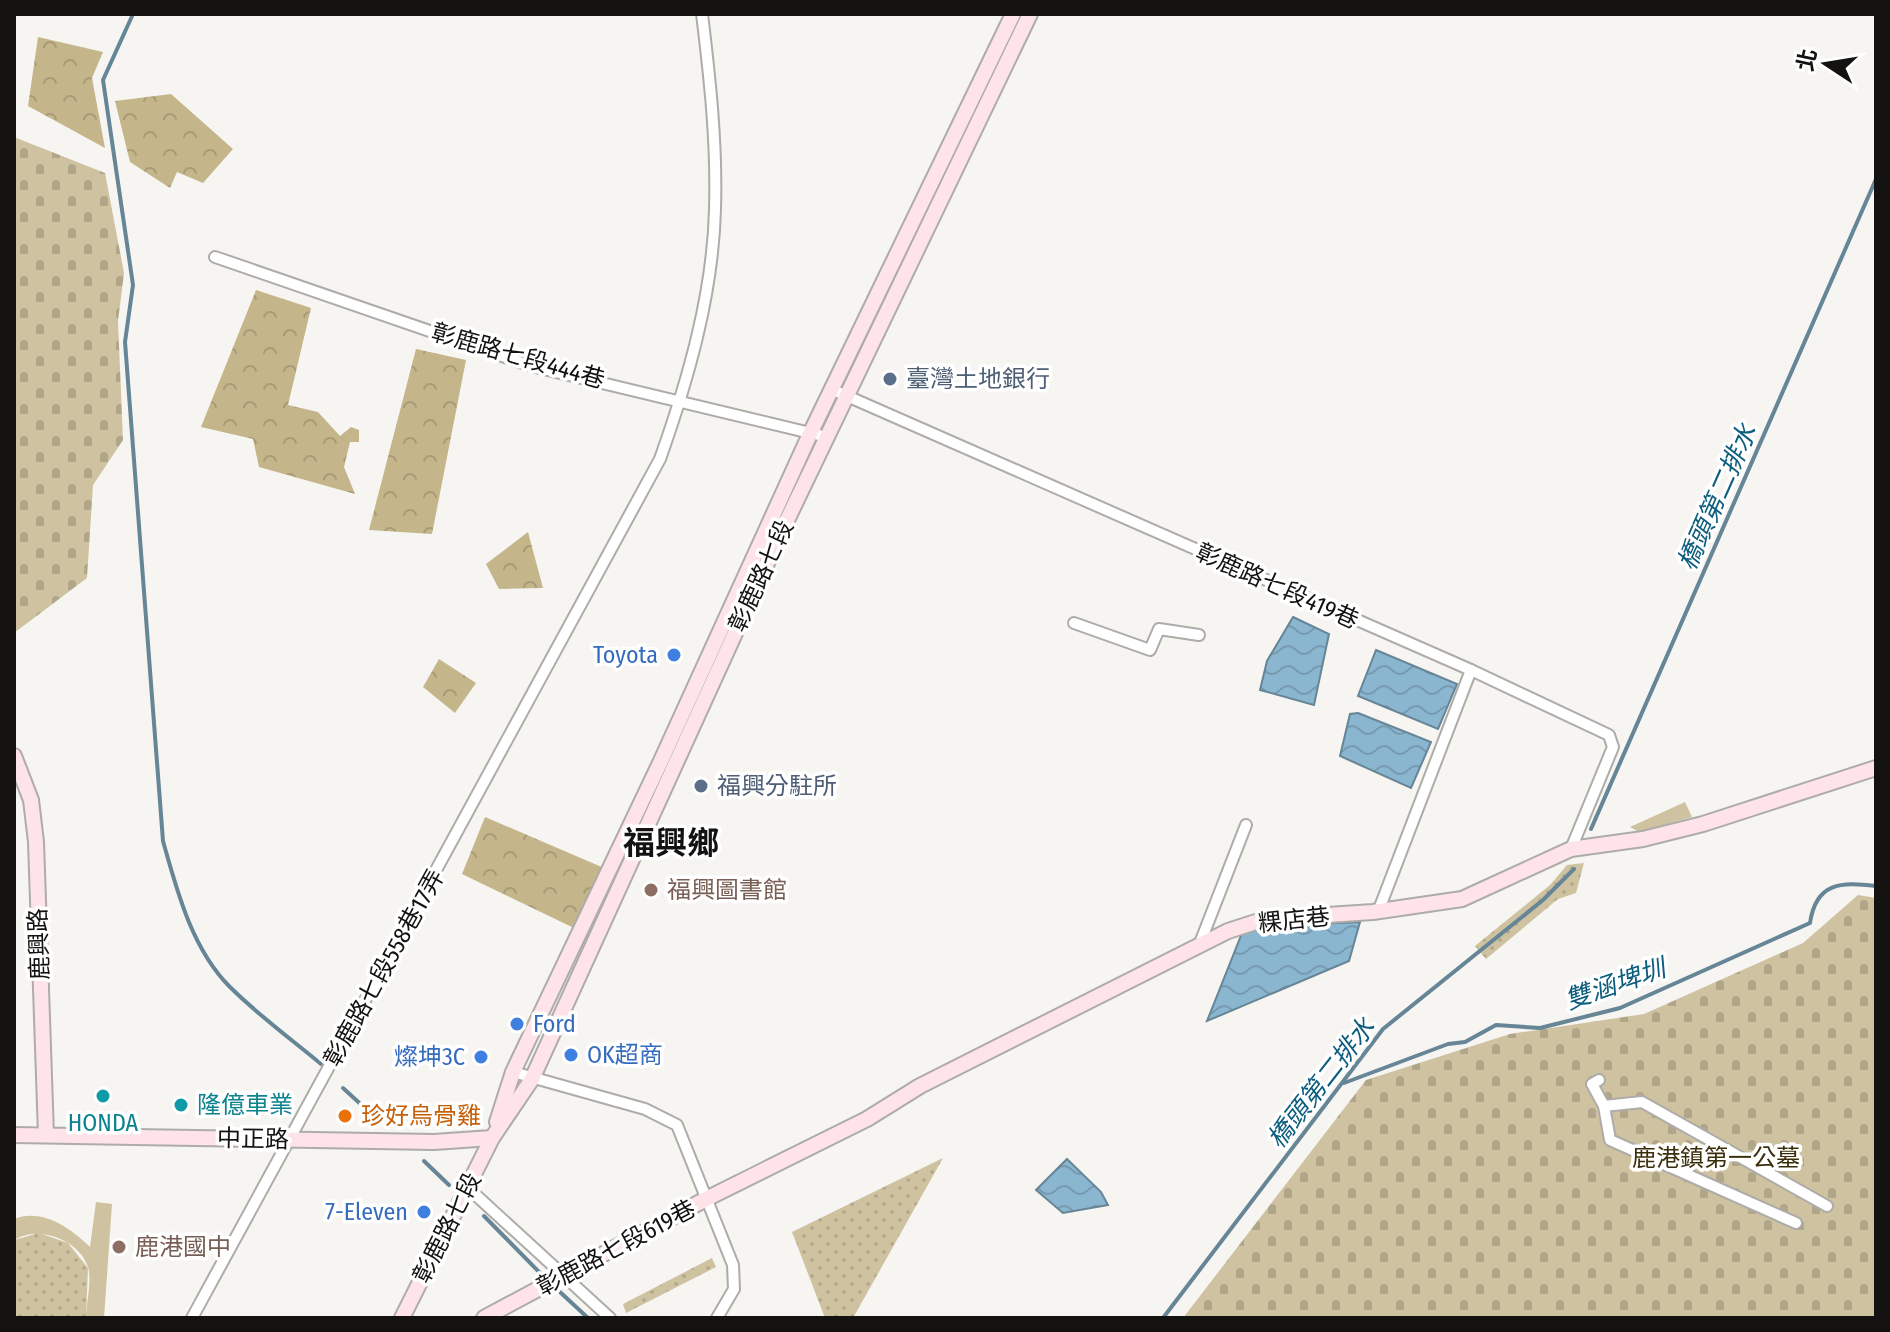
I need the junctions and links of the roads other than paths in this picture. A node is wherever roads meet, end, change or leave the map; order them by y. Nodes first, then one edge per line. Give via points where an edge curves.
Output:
1 (702, 14) edge
2 (1013, 14) edge
3 (1030, 14) edge
4 (215, 257) dead end
5 (831, 389) junction
6 (846, 397) junction
7 (680, 400) junction
8 (810, 434) junction
9 (827, 437) junction
10 (1074, 623) dead end
11 (1199, 635) dead end
12 (1471, 670) junction
13 (15, 759) edge
14 (1876, 768) edge
15 (1246, 825) dead end
16 (1571, 849) junction
17 (1378, 912) junction
18 (1200, 943) junction
19 (513, 1072) junction
20 (532, 1079) junction
21 (1592, 1084) dead end
22 (1604, 1106) junction
23 (14, 1135) edge
24 (46, 1135) junction
25 (492, 1138) junction
26 (290, 1139) junction
27 (467, 1187) junction
28 (706, 1199) junction
29 (1827, 1206) dead end
30 (1796, 1223) dead end
31 (565, 1278) junction
32 (406, 1316) edge
33 (192, 1318) edge
34 (484, 1318) edge
35 (610, 1318) edge
36 (717, 1318) edge

1 - 7 street, 彰鹿路七段558巷17弄 via 715,212 703,307
2 - 5 main road, 彰鹿路七段
3 - 6 main road, 彰鹿路七段
4 - 7 street, 彰鹿路七段444巷 via 531,366
5 - 6 street, 彰鹿路七段419巷
5 - 8 main road, 彰鹿路七段
6 - 9 main road, 彰鹿路七段
6 - 12 street, 彰鹿路七段419巷
7 - 8 street, 彰鹿路七段444巷
7 - 26 street, 彰鹿路七段558巷17弄 via 642,495
8 - 9 street, 彰鹿路七段444巷
8 - 19 main road, 彰鹿路七段
9 - 20 main road, 彰鹿路七段
10 - 11 street via 1150,650 1159,629
12 - 16 street, 彰鹿路七段419巷 via 1609,735 1613,747
12 - 17 street
13 - 24 main road, 鹿興路 via 31,800 36,842
14 - 16 main road, 粿店巷 via 1703,824
15 - 18 street
16 - 17 main road, 粿店巷 via 1462,899
17 - 18 main road, 粿店巷 via 1265,919
18 - 28 main road, 粿店巷
19 - 20 street
19 - 25 main road, 彰鹿路七段
20 - 25 main road, 彰鹿路七段
20 - 28 street via 660,1115 677,1125
21 - 22 street
22 - 29 street via 1642,1102
22 - 30 street via 1610,1140
23 - 24 main road, 中正路
24 - 26 main road, 中正路
25 - 26 main road, 中正路
25 - 27 main road, 彰鹿路七段
26 - 33 street, 彰鹿路七段558巷17弄
27 - 31 street
27 - 32 main road, 彰鹿路七段
28 - 31 main road, 彰鹿路七段619巷
28 - 36 street via 733,1265 734,1289
31 - 34 main road, 彰鹿路七段619巷
31 - 35 street

